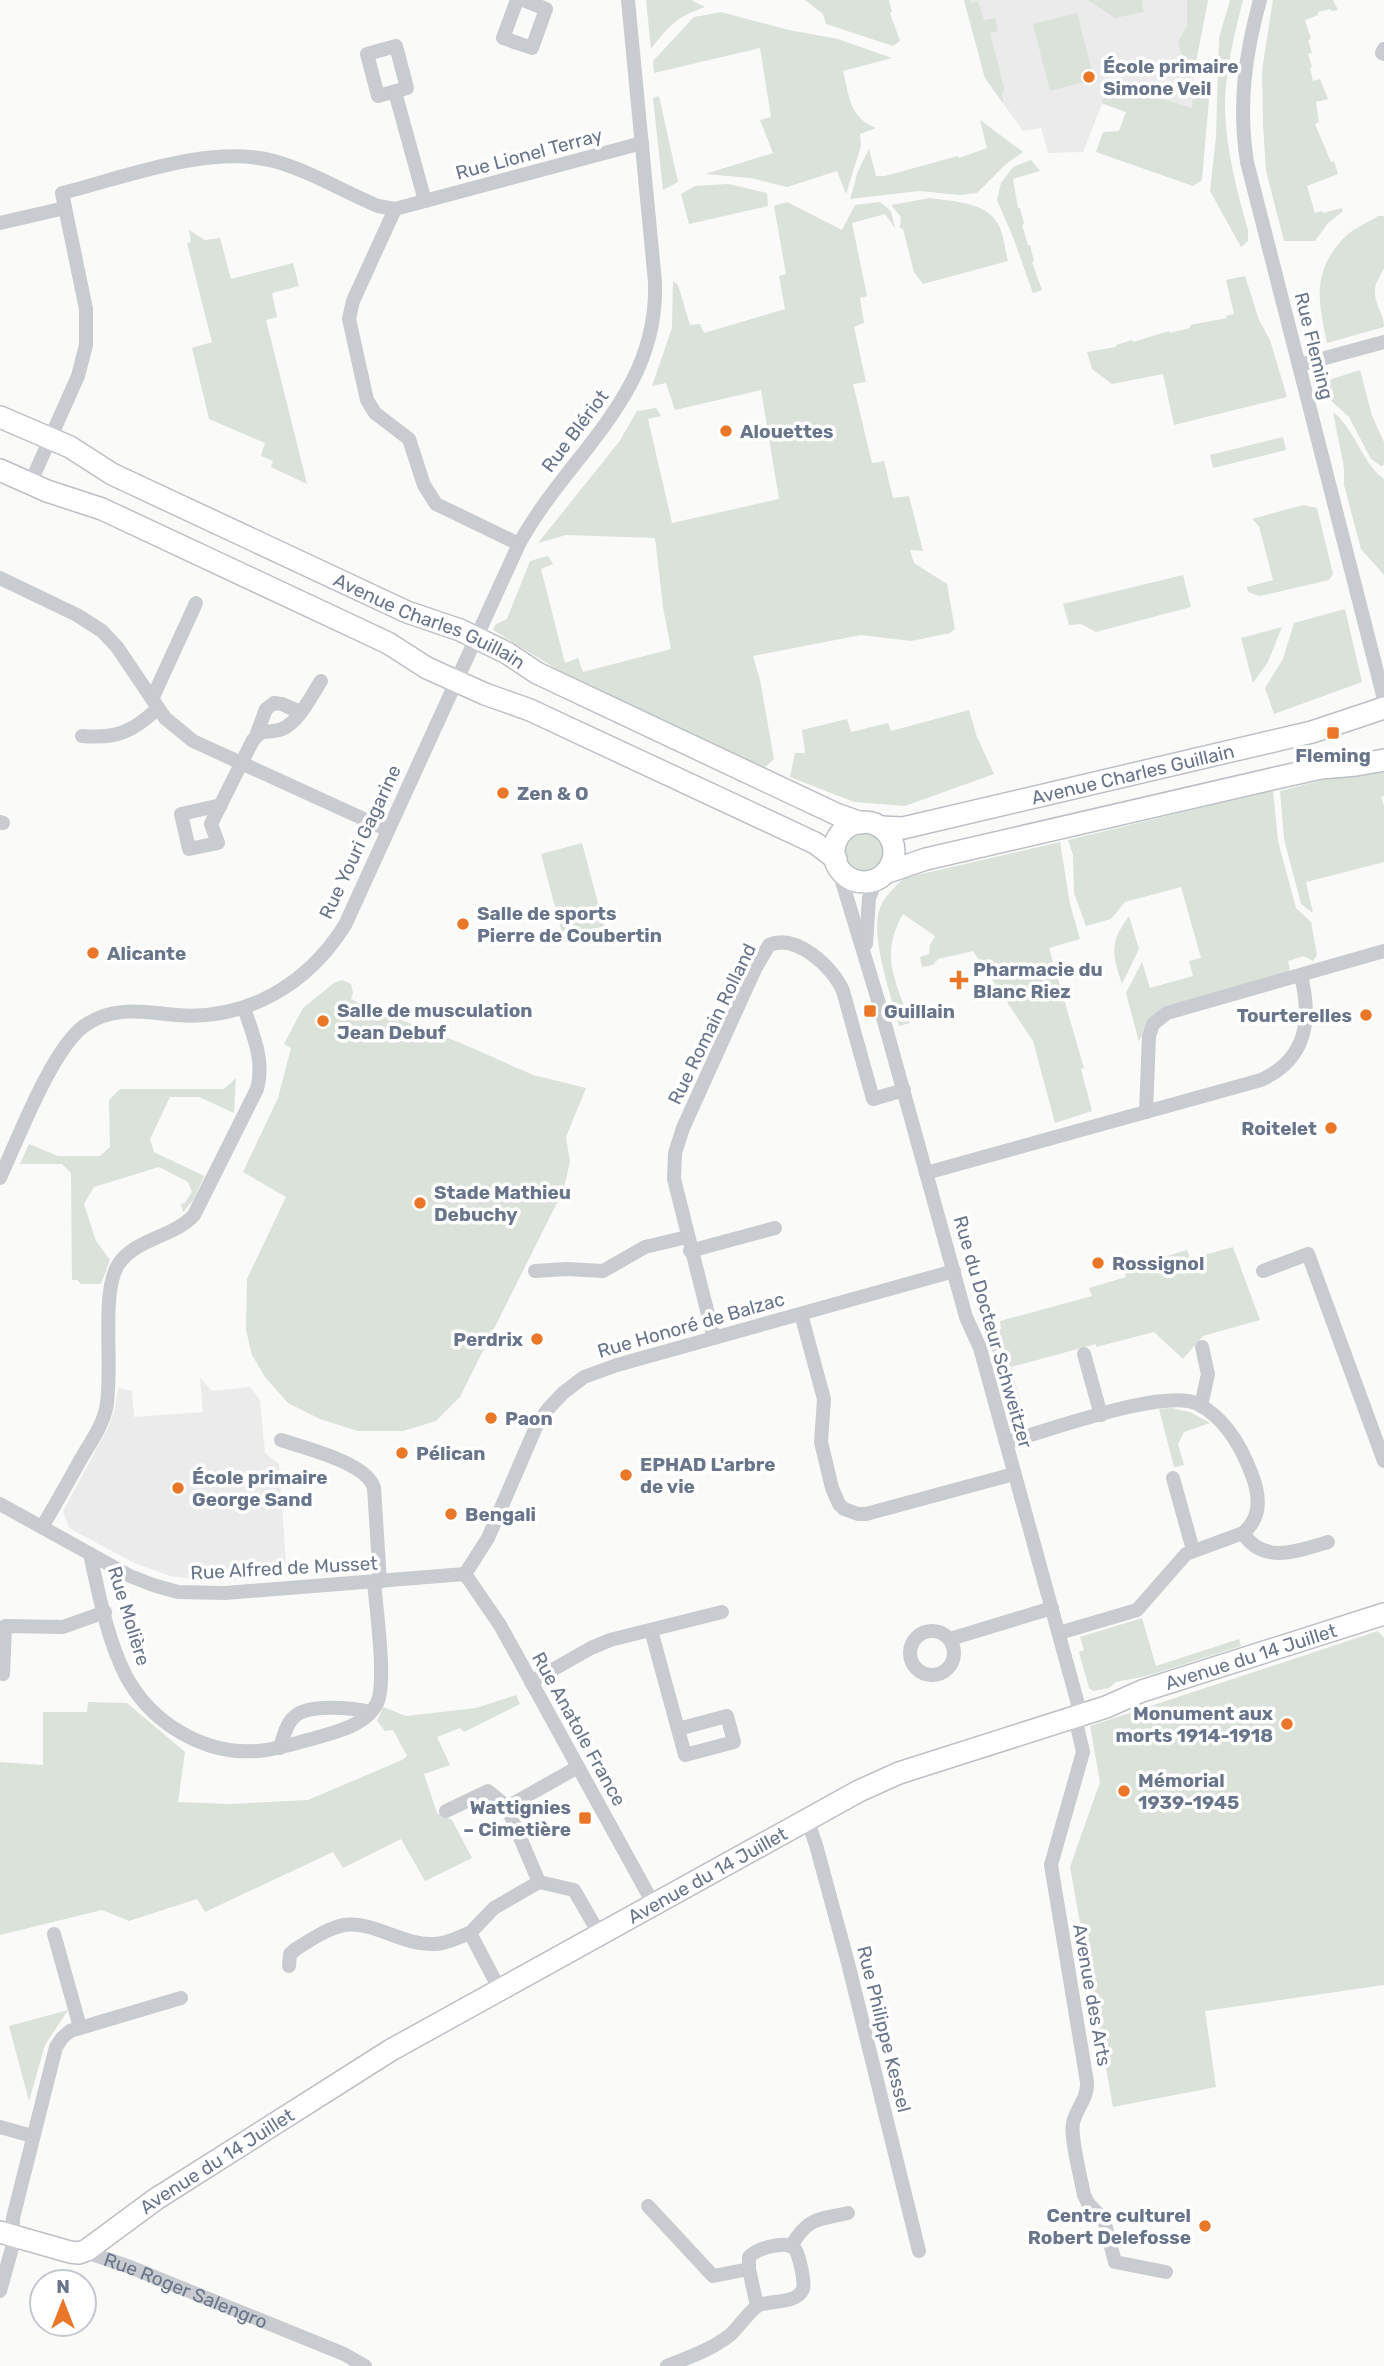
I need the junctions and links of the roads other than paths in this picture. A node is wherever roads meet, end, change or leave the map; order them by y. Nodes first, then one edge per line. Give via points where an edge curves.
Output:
1 (517, 0) edge
2 (524, 0) edge
3 (628, 0) edge
4 (1260, 0) edge
5 (395, 92) dead end
6 (642, 143) junction
7 (425, 201) junction
8 (65, 208) junction
9 (394, 209) junction
10 (0, 223) edge
11 (1384, 342) edge
12 (1299, 365) junction
13 (0, 417) edge
14 (50, 438) junction
15 (0, 470) edge
16 (30, 484) junction
17 (519, 544) junction
18 (1, 581) edge
19 (196, 603) dead end
20 (476, 638) junction
21 (466, 659) joint
22 (321, 681) dead end
23 (456, 681) junction
24 (1384, 699) edge
25 (155, 704) junction
26 (1384, 708) edge
27 (300, 712) junction
28 (82, 736) dead end
29 (256, 736) junction
30 (1384, 760) edge
31 (241, 765) junction
32 (221, 805) dead end
33 (870, 825) junction
34 (388, 830) junction
35 (836, 862) junction
36 (881, 876) junction
37 (1384, 951) edge
38 (866, 960) junction
39 (1301, 976) junction
40 (244, 1008) junction
41 (904, 1090) junction
42 (1146, 1112) junction
43 (1, 1173) edge
44 (926, 1173) junction
45 (775, 1228) dead end
46 (688, 1244) junction
47 (536, 1271) dead end
48 (954, 1271) junction
49 (1263, 1271) dead end
50 (801, 1314) junction
51 (714, 1338) junction
52 (1202, 1347) dead end
53 (1084, 1353) dead end
54 (1201, 1406) junction
55 (1101, 1415) junction
56 (281, 1440) dead end
57 (1006, 1442) junction
58 (1384, 1461) edge
59 (1014, 1474) junction
60 (1172, 1478) dead end
61 (0, 1504) edge
62 (42, 1527) junction
63 (1243, 1533) junction
64 (1328, 1542) dead end
65 (1193, 1550) junction
66 (90, 1554) junction
67 (466, 1574) junction
68 (377, 1582) junction
69 (1052, 1608) junction
70 (105, 1612) junction
71 (722, 1612) dead end
72 (1384, 1615) edge
73 (651, 1630) junction
74 (1059, 1633) junction
75 (950, 1639) dead end
76 (3, 1674) dead end
77 (531, 1682) junction
78 (371, 1713) junction
79 (1078, 1716) junction
80 (678, 1729) dead end
81 (280, 1748) junction
82 (578, 1768) junction
83 (507, 1807) junction
84 (446, 1811) dead end
85 (807, 1819) junction
86 (539, 1882) junction
87 (654, 1905) junction
88 (470, 1933) junction
89 (54, 1934) dead end
90 (600, 1935) junction
91 (289, 1966) dead end
92 (500, 1990) junction
93 (181, 1998) dead end
94 (80, 2027) junction
95 (0, 2127) edge
96 (32, 2136) junction
97 (648, 2207) dead end
98 (848, 2213) dead end
99 (6, 2234) edge
100 (791, 2246) junction
101 (83, 2251) junction
102 (919, 2251) dead end
103 (750, 2269) junction
104 (1166, 2272) dead end
105 (0, 2291) edge
106 (757, 2305) junction
107 (698, 2360) edge
108 (365, 2366) edge
109 (667, 2366) edge

1 - 2 street via 503,38 532,48 546,9
3 - 6 street, Rue Blériot
4 - 12 street, Rue Fleming via 1244,70 1243,136
5 - 7 street
6 - 7 street, Rue Lionel Terray
6 - 17 street, Rue Blériot via 655,295 646,348 616,411
7 - 9 street, Rue Lionel Terray
8 - 9 street via 62,193 191,160 226,156 274,161
8 - 10 street
8 - 14 street via 87,334 82,364
9 - 17 street via 349,319 367,400 375,414 409,439 424,485 436,504
11 - 12 street
12 - 24 street, Rue Fleming
13 - 14 street, Avenue Charles Guillain
14 - 16 street
14 - 20 street, Avenue Charles Guillain via 167,500 407,612
15 - 16 street, Avenue Charles Guillain
16 - 23 street, Avenue Charles Guillain via 102,509 388,643
17 - 20 street, Rue Blériot
18 - 25 street via 102,631
19 - 25 street
20 - 21 street, Rue Blériot
20 - 33 street, Avenue Charles Guillain via 537,673 836,814
21 - 23 street, Rue Youri Gagarine
22 - 27 street
23 - 34 street, Rue Youri Gagarine
23 - 35 street, Avenue Charles Guillain via 530,710 794,834 819,846
25 - 28 street via 141,725 105,737
25 - 31 street via 193,741
26 - 33 street, Avenue Charles Guillain via 1312,732 917,825
27 - 29 street via 284,728
27 - 29 street via 274,703
29 - 31 street
30 - 36 street, Avenue Charles Guillain via 1276,778 926,859
31 - 32 street
31 - 34 street
33 - 35 street via 848,828 841,834
33 - 36 street via 890,837 894,851
34 - 40 street, Rue Youri Gagarine via 345,925 330,947 294,982
35 - 36 street via 855,880
35 - 38 street, Rue du Docteur Schweitzer
36 - 38 street, Rue du Docteur Schweitzer via 869,898
37 - 39 street
38 - 41 street, Rue du Docteur Schweitzer
39 - 42 street via 1306,1024 1300,1044 1284,1067 1261,1080
39 - 42 street via 1159,1018 1149,1035
40 - 43 street, Rue Youri Gagarine via 195,1016 125,1011 102,1016 83,1027 62,1049
40 - 62 street via 259,1056 257,1089 194,1215 177,1229 131,1251 115,1271 105,1413
41 - 44 street, Rue du Docteur Schweitzer
41 - 46 street, Rue Romain Rolland via 873,1099 838,979 811,954 785,943 769,945 677,1143 674,1179
42 - 44 street
44 - 48 street, Rue du Docteur Schweitzer
45 - 46 street
46 - 47 street via 645,1247 603,1271
46 - 51 street, Rue Romain Rolland
48 - 50 street, Rue Honoré de Balzac
48 - 57 street, Rue du Docteur Schweitzer
49 - 58 street via 1308,1254
50 - 51 street, Rue Honoré de Balzac
50 - 59 street via 824,1399 822,1452 835,1497 844,1509 866,1514
51 - 67 street, Rue Honoré de Balzac via 597,1371 563,1393 536,1427 488,1538
52 - 54 street via 1209,1374
53 - 55 street
54 - 55 street via 1167,1400
54 - 63 street via 1234,1438 1254,1478 1258,1511
55 - 57 street
56 - 68 street via 351,1465 369,1477 374,1488
57 - 59 street, Rue du Docteur Schweitzer
59 - 69 street, Rue du Docteur Schweitzer
60 - 65 street
61 - 62 street, Rue Alfred de Musset
62 - 66 street, Rue Alfred de Musset
63 - 64 street via 1252,1544 1274,1553
63 - 65 street
65 - 74 street via 1137,1610
66 - 68 street, Rue Alfred de Musset via 141,1581 189,1593
66 - 70 street, Rue Molière
67 - 68 street, Rue Alfred de Musset
67 - 77 street, Rue Anatole France
68 - 78 street via 381,1683
69 - 74 street, Rue du Docteur Schweitzer
69 - 75 street
70 - 76 street via 63,1627 5,1626
70 - 81 street, Rue Molière via 128,1679 159,1718 216,1747
71 - 73 street
72 - 79 street, Avenue du 14 Juillet
73 - 77 street via 600,1644
73 - 80 street
74 - 79 street, Rue du Docteur Schweitzer
77 - 82 street, Rue Anatole France
78 - 81 street, Rue Molière via 346,1728
78 - 81 street via 335,1708 299,1713 289,1723
79 - 85 street, Avenue du 14 Juillet via 899,1773
79 - 104 street, Avenue des Arts via 1082,1760 1051,1865 1087,2082 1087,2095 1073,2130 1084,2194 1104,2220 1115,2262
82 - 83 street
82 - 87 street, Rue Anatole France
83 - 84 street via 488,1791
83 - 86 street
85 - 87 street, Avenue du 14 Juillet
85 - 102 street, Rue Philippe Kessel via 848,1963
86 - 88 street via 494,1908
86 - 90 street via 573,1890
87 - 90 street, Avenue du 14 Juillet
88 - 91 street via 432,1945 374,1929 342,1926 296,1949 290,1954
88 - 92 street
89 - 94 street
90 - 92 street, Avenue du 14 Juillet
92 - 101 street, Avenue du 14 Juillet via 314,2098
93 - 94 street
94 - 96 street via 56,2047
95 - 96 street
96 - 99 street
97 - 103 street via 713,2276
98 - 100 street via 810,2221
99 - 101 street, Rue Roger Salengro via 70,2252
99 - 105 street via 12,2248
100 - 103 street via 757,2250 750,2257
100 - 106 street via 798,2255 803,2290 796,2296
101 - 108 street, Rue Roger Salengro
103 - 106 street
106 - 107 street
107 - 109 street

